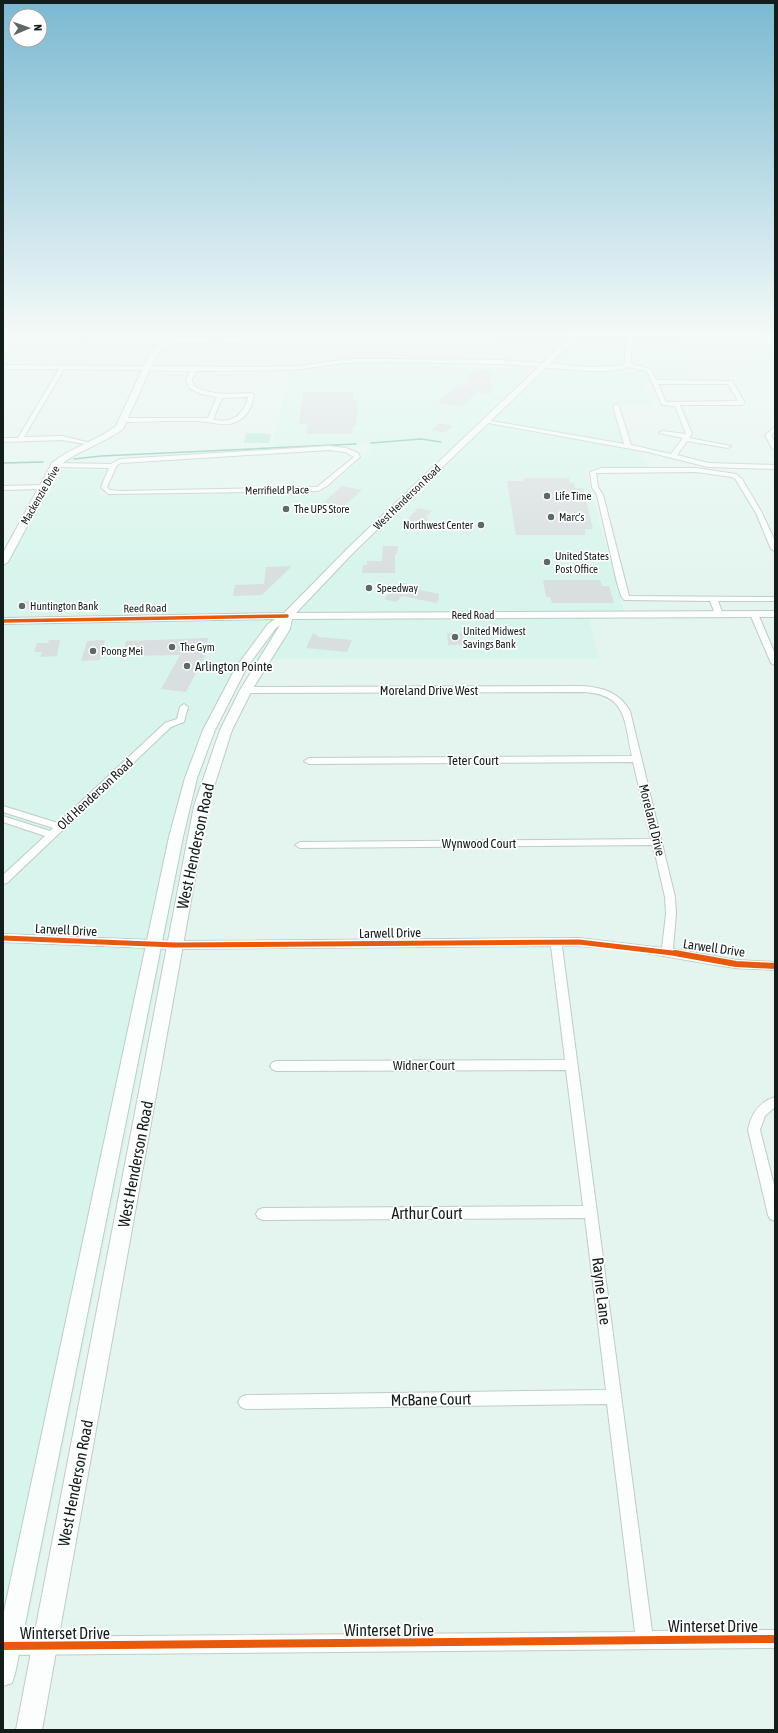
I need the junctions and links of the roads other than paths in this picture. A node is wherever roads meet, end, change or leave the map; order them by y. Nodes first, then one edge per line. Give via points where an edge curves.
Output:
1 (36, 412) edge
2 (128, 412) edge
3 (213, 412) edge
4 (244, 412) edge
5 (496, 412) edge
6 (618, 412) edge
7 (681, 412) edge
8 (124, 420) junction
9 (210, 420) junction
10 (486, 422) junction
11 (775, 429) edge
12 (662, 433) dead end
13 (687, 438) junction
14 (20, 439) junction
15 (3, 440) edge
16 (89, 444) junction
17 (628, 446) junction
18 (728, 446) dead end
19 (775, 448) edge
20 (672, 456) junction
21 (661, 461) junction
22 (55, 465) junction
23 (113, 466) junction
24 (775, 467) edge
25 (42, 487) junction
26 (3, 488) edge
27 (775, 549) edge
28 (3, 562) edge
29 (713, 599) junction
30 (775, 599) edge
31 (719, 614) junction
32 (754, 614) junction
33 (775, 614) edge
34 (287, 616) junction
35 (3, 621) edge
36 (775, 663) edge
37 (242, 667) junction
38 (246, 690) junction
39 (611, 695) joint
40 (215, 697) dead end
41 (184, 707) dead end
42 (637, 759) junction
43 (308, 761) dead end
44 (3, 809) edge
45 (3, 819) edge
46 (60, 827) junction
47 (52, 835) junction
48 (658, 842) junction
49 (300, 845) dead end
50 (3, 881) edge
51 (3, 938) edge
52 (556, 942) junction
53 (153, 945) junction
54 (175, 945) junction
55 (667, 952) junction
56 (775, 966) edge
57 (572, 1065) junction
58 (276, 1066) dead end
59 (775, 1102) edge
60 (591, 1212) junction
61 (263, 1214) dead end
62 (775, 1215) edge
63 (615, 1397) junction
64 (246, 1402) dead end
65 (775, 1639) edge
66 (645, 1640) junction
67 (6, 1646) edge
68 (45, 1646) junction
69 (3, 1674) edge
70 (30, 1730) edge

1 - 14 street
2 - 8 main road, Mackenzie Drive
3 - 9 street
4 - 9 street via 235,420 225,424
5 - 10 main road, West Henderson Road
6 - 17 street
7 - 13 street via 689,431
8 - 9 street
8 - 16 main road, Mackenzie Drive via 115,432
10 - 17 street
10 - 34 main road, West Henderson Road via 341,560
11 - 19 street via 768,435
12 - 13 street
13 - 18 street
13 - 20 street
14 - 15 street
14 - 16 street via 62,438
16 - 22 main road, Mackenzie Drive
17 - 21 street
20 - 21 street
20 - 24 street via 708,465
21 - 27 street via 738,477 759,513
21 - 29 street via 602,470 593,472 592,475 600,494 625,596
22 - 23 street, Merrifield Place
22 - 25 main road, Mackenzie Drive
23 - 23 street, Merrifield Place via 116,462 125,460 323,448 355,452 357,456 325,485 312,489 112,492 104,487
25 - 26 street
25 - 28 main road, Mackenzie Drive
29 - 30 street
29 - 31 street
31 - 32 main road, Reed Road
31 - 34 main road, Reed Road
32 - 33 main road, Reed Road
32 - 36 street
34 - 35 main road, Reed Road
34 - 37 main road, West Henderson Road via 272,626
34 - 38 main road, West Henderson Road via 285,629
37 - 40 main road via 234,669
37 - 53 main road, West Henderson Road via 209,730 191,778
38 - 39 street, Moreland Drive West via 581,689 597,690
38 - 54 main road, West Henderson Road via 226,730 208,781
39 - 42 street, Moreland Drive via 626,711
41 - 46 street, Old Henderson Road via 181,720 168,725
42 - 43 street, Teter Court
42 - 48 street, Moreland Drive
44 - 46 street
45 - 47 street
46 - 47 street, Old Henderson Road
47 - 50 street, Old Henderson Road
48 - 49 street, Wynwood Court
48 - 55 street, Moreland Drive via 670,896
51 - 53 street, Larwell Drive
52 - 54 street, Larwell Drive
52 - 55 street, Larwell Drive via 579,942
52 - 57 street, Rayne Lane
53 - 54 street, Larwell Drive
53 - 67 main road, West Henderson Road
54 - 68 main road, West Henderson Road
55 - 56 street, Larwell Drive via 736,964
57 - 58 street, Widner Court
57 - 60 street, Rayne Lane
59 - 62 street via 762,1110 755,1122 755,1137
60 - 61 street, Arthur Court
60 - 63 street, Rayne Lane
63 - 64 street, McBane Court
63 - 66 street, Rayne Lane
65 - 66 street, Winterset Drive
66 - 68 street, Winterset Drive
67 - 68 street, Winterset Drive
67 - 69 main road, West Henderson Road
68 - 70 main road, West Henderson Road

